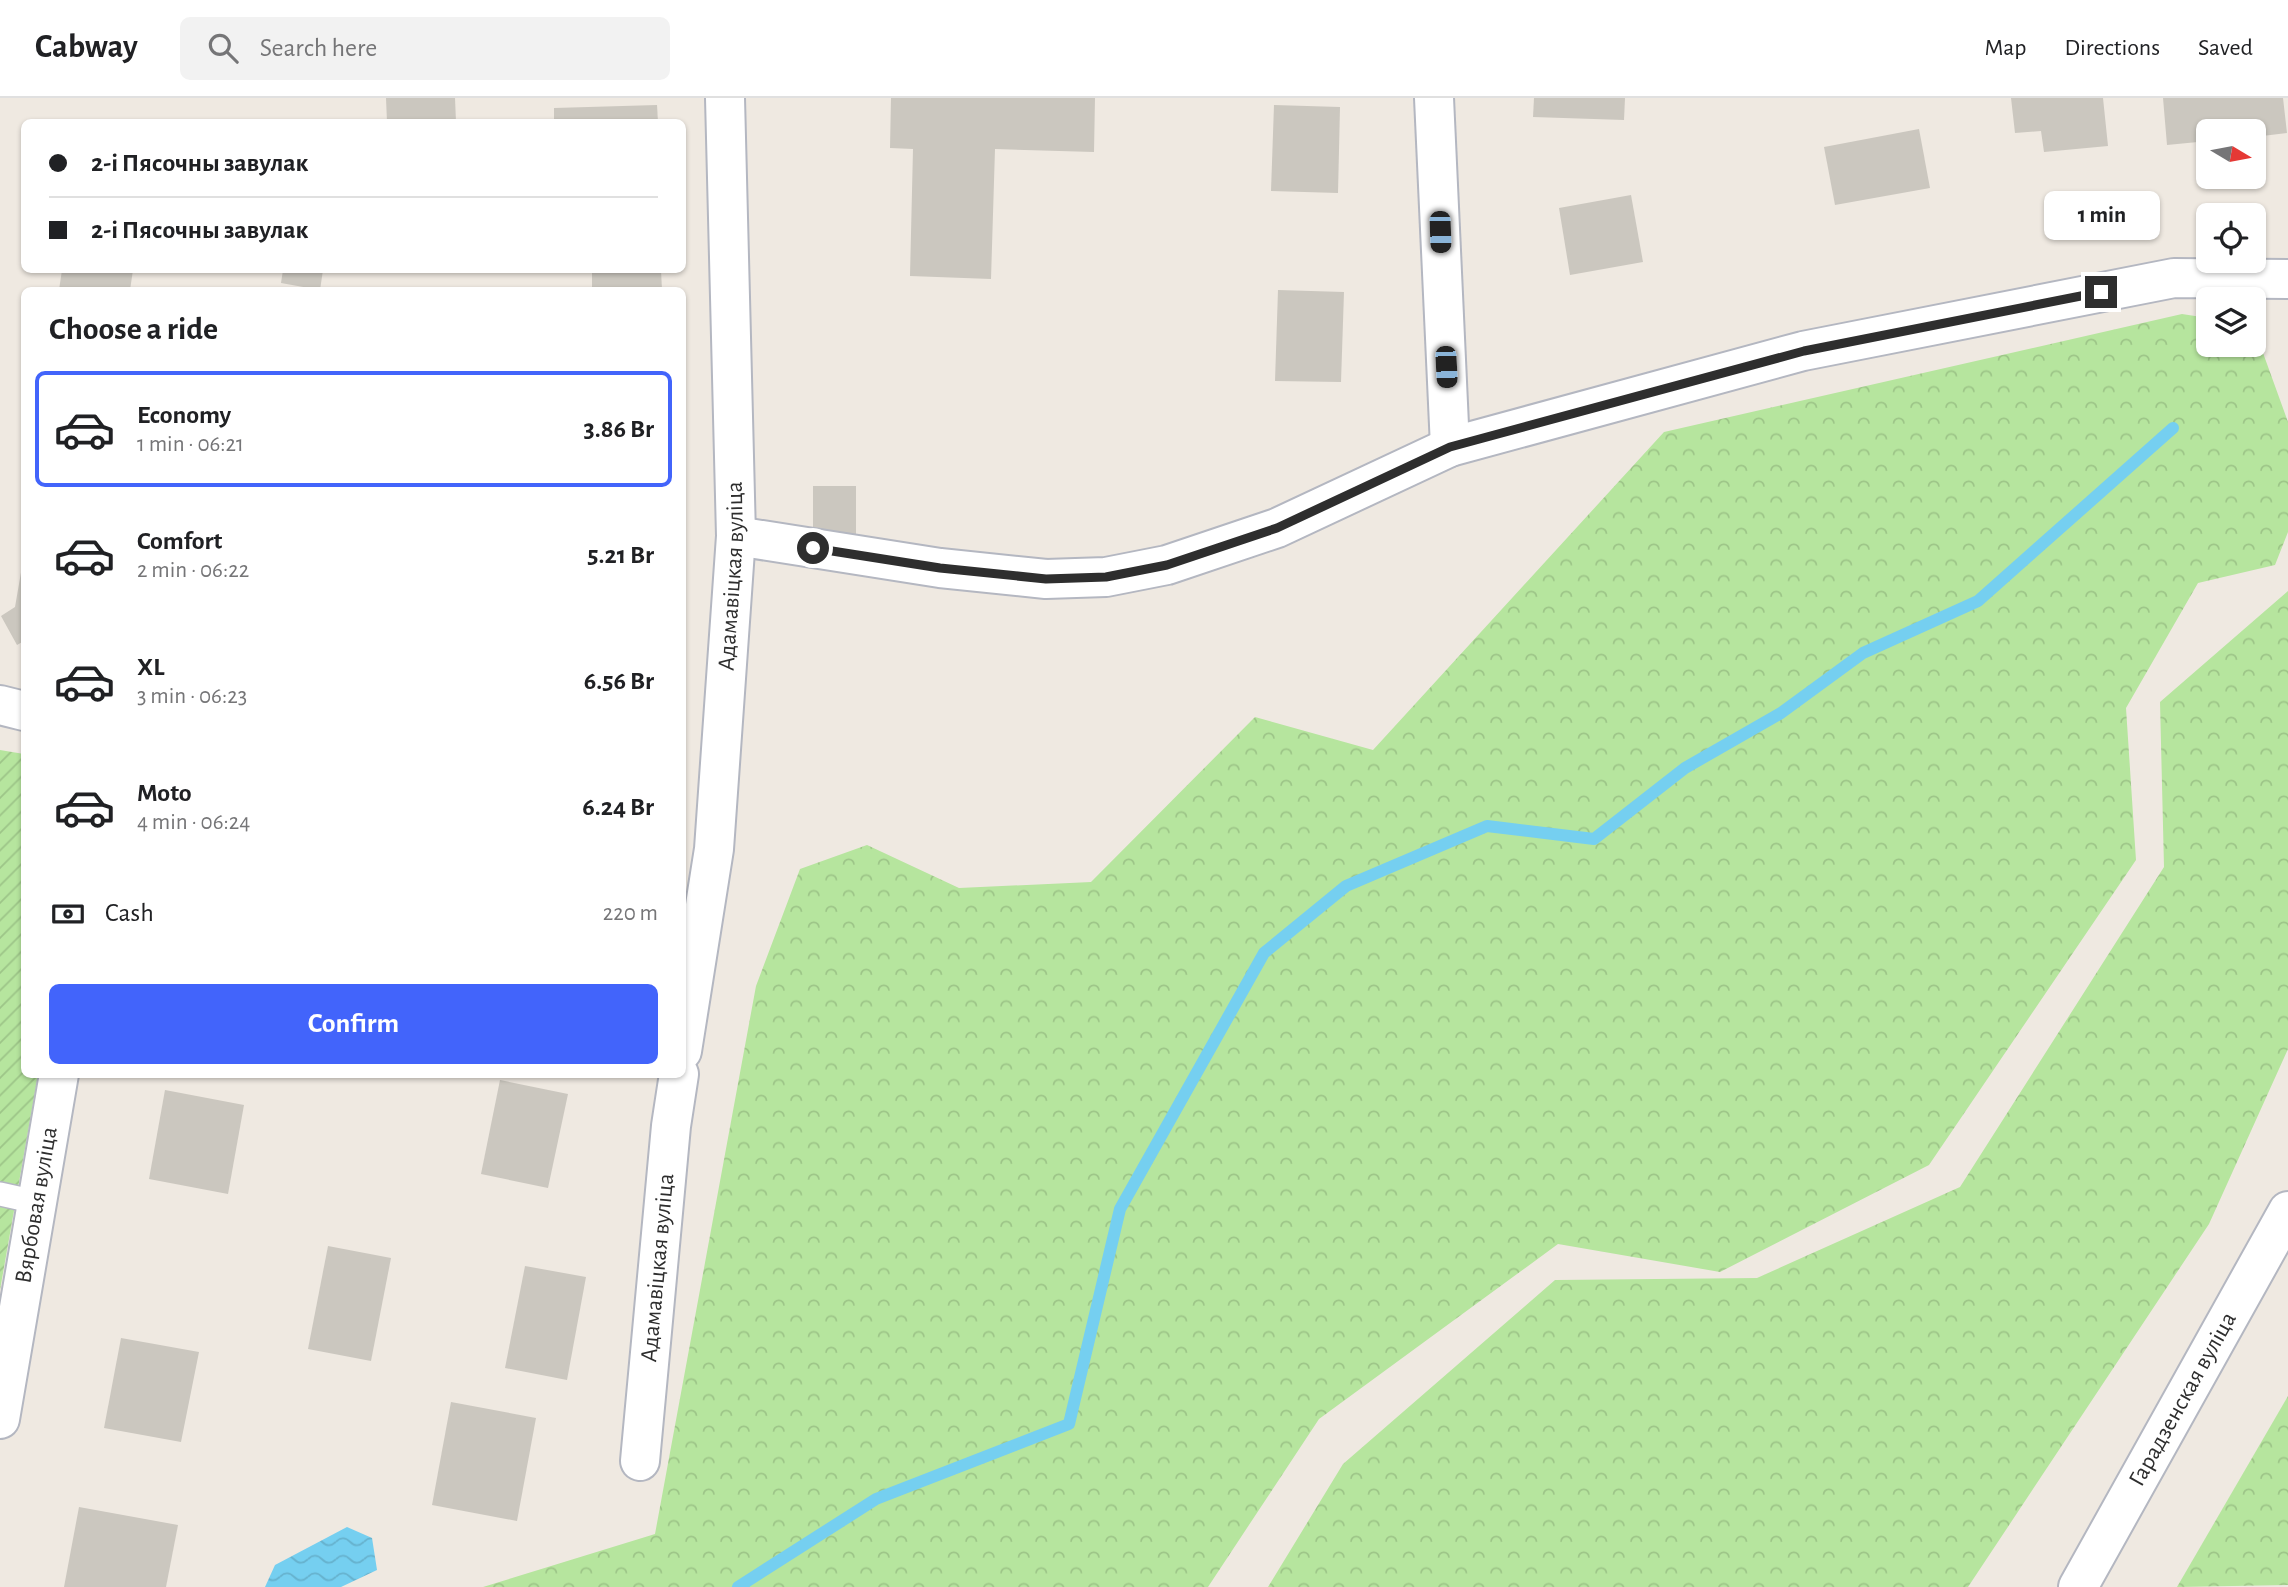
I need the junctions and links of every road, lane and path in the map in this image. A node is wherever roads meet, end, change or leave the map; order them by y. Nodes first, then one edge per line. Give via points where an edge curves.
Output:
1 (725, 98) edge
2 (1434, 98) edge
3 (2288, 279) edge
4 (1450, 447) junction
5 (736, 536) junction
6 (0, 705) edge
7 (21, 710) edge
8 (698, 846) edge
9 (686, 1000) edge
10 (57, 1078) edge
11 (678, 1078) edge
12 (18, 1198) edge
13 (2288, 1211) edge
14 (0, 1419) edge
15 (640, 1461) dead end
16 (2078, 1587) edge

1 - 5 street, Адамавіцкая вуліца
2 - 4 street
3 - 4 street via 2174,278 1804,351
4 - 5 street via 1277,528 1167,565 1106,577 1046,579 940,568
5 - 8 street, Адамавіцкая вуліца
6 - 7 street
8 - 9 street, Адамавіцкая вуліца
10 - 12 street, Вярбовая вуліца
11 - 15 street, Адамавіцкая вуліца
12 - 14 street, Вярбовая вуліца
13 - 16 street, Гарадзенская вуліца

